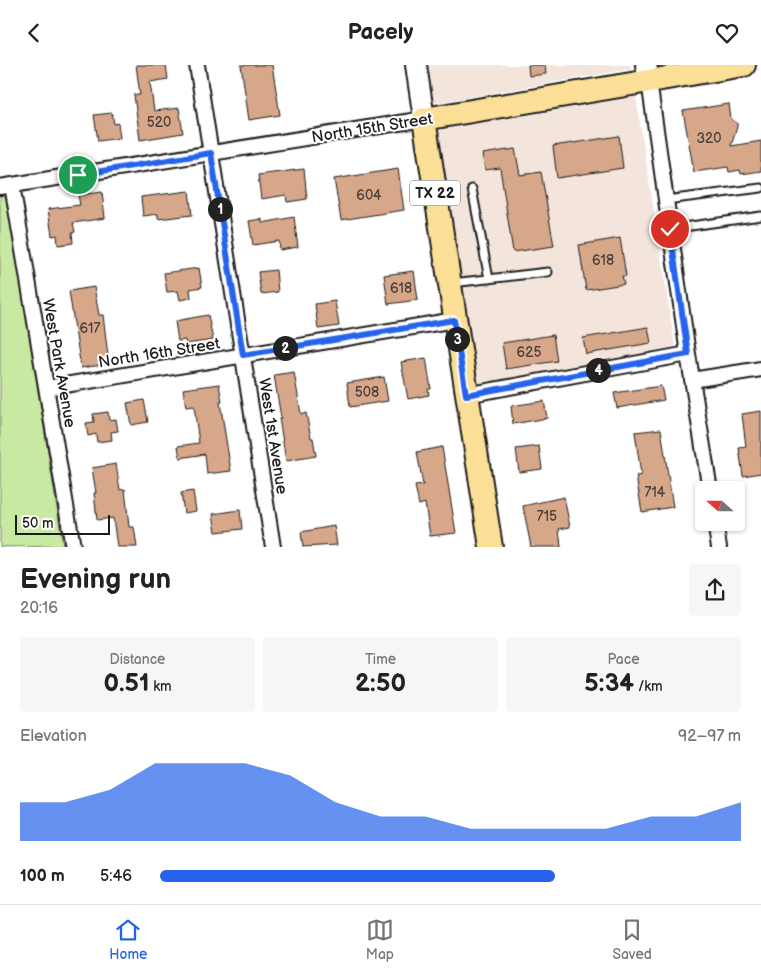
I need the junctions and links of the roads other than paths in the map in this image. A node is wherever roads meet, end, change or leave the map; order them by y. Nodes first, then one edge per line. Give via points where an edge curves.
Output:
1 (197, 65) edge
2 (416, 65) edge
3 (744, 65) edge
4 (648, 73) edge
5 (424, 119) junction
6 (211, 153) junction
7 (6, 186) edge
8 (761, 188) edge
9 (472, 189) dead end
10 (666, 200) junction
11 (761, 216) edge
12 (670, 229) junction
13 (548, 271) dead end
14 (489, 279) junction
15 (449, 283) junction
16 (454, 320) junction
17 (688, 354) junction
18 (243, 355) junction
19 (761, 369) edge
20 (692, 380) junction
21 (47, 388) junction
22 (466, 395) junction
23 (709, 481) edge
24 (716, 531) edge
25 (73, 547) edge
26 (274, 547) edge
27 (490, 547) edge
28 (719, 547) edge

1 - 6 street, West 1st Avenue
2 - 5 street
3 - 4 main road, North 15th Street
4 - 5 main road, North 15th Street
4 - 10 street
5 - 6 street, North 15th Street
5 - 15 main road, TX 22
6 - 7 street, North 15th Street
6 - 18 street, West 1st Avenue
7 - 21 street, West Park Avenue
8 - 10 lane
9 - 14 lane
10 - 12 street
11 - 12 lane
12 - 17 street
13 - 14 lane
14 - 15 lane
15 - 16 main road, TX 22
16 - 18 street, North 16th Street
16 - 22 main road, TX 22
17 - 20 street
17 - 22 street
18 - 21 street, North 16th Street
18 - 26 street, West 1st Avenue
19 - 20 street
20 - 23 street
21 - 25 street, West Park Avenue
22 - 27 main road, TX 22
24 - 28 street

